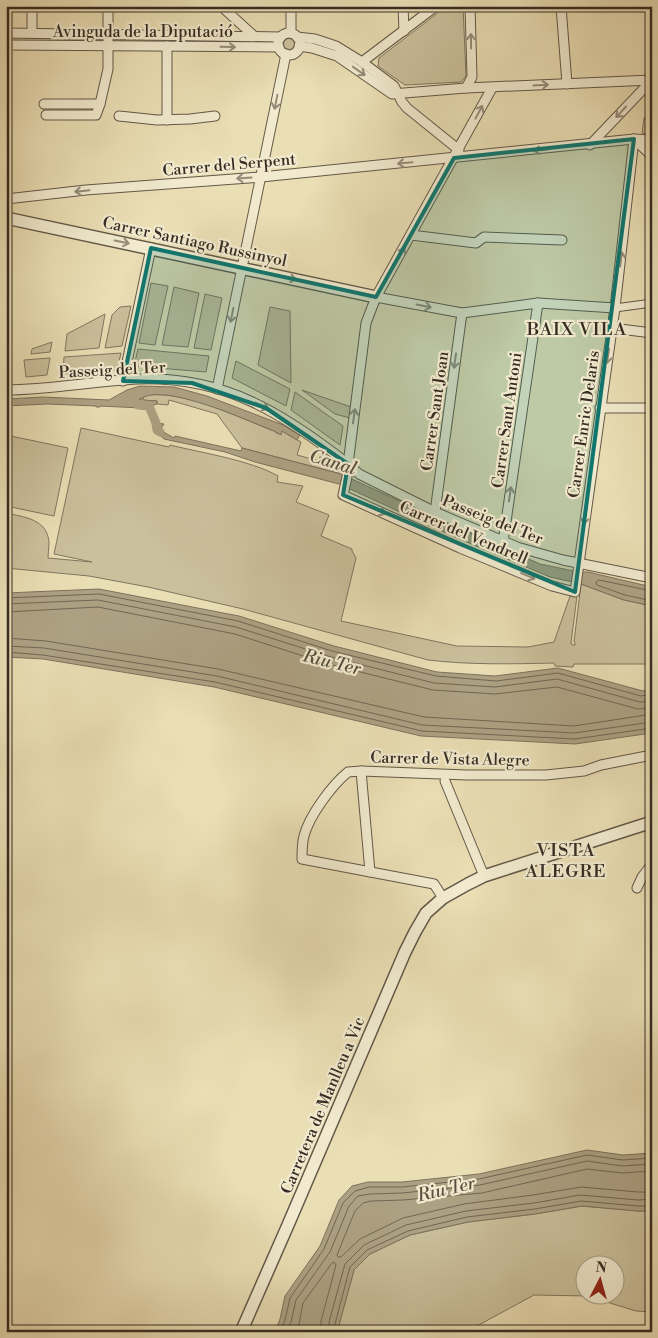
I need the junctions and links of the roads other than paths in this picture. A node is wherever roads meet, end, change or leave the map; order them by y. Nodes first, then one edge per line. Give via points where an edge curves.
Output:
1 (32, 6) edge
2 (108, 6) edge
3 (221, 6) edge
4 (291, 6) edge
5 (403, 6) edge
6 (436, 6) edge
7 (470, 6) edge
8 (561, 6) edge
9 (404, 31) junction
10 (6, 33) edge
11 (32, 34) junction
12 (108, 35) junction
13 (294, 35) junction
14 (254, 36) junction
15 (281, 37) junction
16 (6, 45) edge
17 (109, 46) junction
18 (167, 46) junction
19 (300, 46) junction
20 (279, 47) junction
21 (286, 54) junction
22 (362, 62) junction
23 (472, 77) junction
24 (652, 80) edge
25 (566, 84) junction
26 (466, 88) junction
27 (492, 88) junction
28 (397, 94) junction
29 (44, 104) dead end
30 (100, 104) junction
31 (46, 115) dead end
32 (119, 116) dead end
33 (215, 116) dead end
34 (167, 120) junction
35 (634, 140) junction
36 (652, 140) edge
37 (590, 145) junction
38 (459, 150) junction
39 (652, 156) edge
40 (454, 158) junction
41 (261, 177) junction
42 (6, 199) edge
43 (6, 218) edge
44 (411, 235) junction
45 (562, 240) dead end
46 (151, 248) junction
47 (241, 268) junction
48 (376, 297) junction
49 (538, 303) junction
50 (652, 303) edge
51 (615, 308) junction
52 (462, 313) junction
53 (612, 328) junction
54 (652, 333) edge
55 (123, 380) junction
56 (217, 388) junction
57 (6, 390) edge
58 (600, 408) junction
59 (652, 408) edge
60 (348, 464) junction
61 (435, 512) junction
62 (503, 542) junction
63 (579, 568) junction
64 (652, 578) edge
65 (652, 755) edge
66 (361, 771) junction
67 (445, 781) dead end
68 (652, 822) edge
69 (652, 864) edge
70 (370, 872) junction
71 (484, 876) junction
72 (637, 888) dead end
73 (443, 898) junction
74 (241, 1332) edge

1 - 11 street
2 - 12 street
3 - 14 street
4 - 13 street
5 - 9 street
6 - 9 street
23 -> 7 street
8 - 25 street
9 - 22 street
10 - 11 street, Avinguda de la Diputació
11 - 12 street, Avinguda de la Diputació
12 - 14 street, Avinguda de la Diputació
12 - 17 street
13 - 15 street
13 - 19 street
13 - 22 street via 336,46
14 - 15 street, Avinguda de la Diputació
15 - 20 street
16 - 17 street, Avinguda de la Diputació
17 - 18 street, Avinguda de la Diputació
17 - 30 street via 108,70
18 -> 20 street, Avinguda de la Diputació
18 - 34 street
19 - 21 street via 296,52
19 -> 28 street via 337,56 392,94
20 - 21 street
21 -> 41 street
22 - 28 street via 394,86
23 - 26 street
23 - 27 street
24 - 25 street
24 -> 37 street
27 -> 25 street
26 - 27 street
26 - 28 street
38 -> 27 street
28 - 38 street via 407,108
29 - 30 street
30 - 31 street via 96,115
32 - 34 street
33 - 34 street
35 - 36 street, Carrer del Serpent
35 - 37 street, Carrer del Serpent
35 - 39 street
51 -> 35 street, Carrer Enric Delaris
37 -> 40 street, Carrer del Serpent
38 - 40 street
40 -> 41 street, Carrer del Serpent
40 - 44 street
41 -> 42 street, Carrer del Serpent
41 - 47 street
43 -> 46 street, Carrer Santiago Russinyol
44 - 45 street via 476,243 484,237
48 -> 44 street
46 - 47 street, Carrer Santiago Russinyol
46 - 55 street
47 -> 48 street, Carrer Santiago Russinyol
47 -> 56 street
48 -> 52 street
60 -> 48 street via 366,323
49 - 51 street
49 - 52 street
62 -> 49 street, Carrer Sant Antoni
50 - 51 street
51 - 53 street, Carrer Enric Delaris
52 -> 61 street, Carrer Sant Joan
53 - 54 street
53 -> 58 street, Carrer Enric Delaris
55 - 56 street, Passeig del Ter via 167,380
55 - 57 street, Passeig del Ter
56 -> 60 street, Passeig del Ter via 266,408
58 - 59 street
58 -> 63 street, Carrer Enric Delaris
60 - 61 street, Passeig del Ter via 359,474
60 -> 63 street, Carrer del Vendrell via 343,495 460,548 574,592
61 - 62 street, Passeig del Ter
62 - 63 street, Passeig del Ter
63 - 64 street, Passeig del Ter
65 - 66 street, Carrer de Vista Alegre via 584,771 546,775
66 - 70 street
66 - 70 street, Carrer de Vista Alegre via 348,772 343,776 310,820 302,859
67 - 71 street
68 - 71 street, Carretera de Manlleu a Vic
69 - 72 street
70 - 73 street via 434,884
71 - 73 street, Carretera de Manlleu a Vic
73 - 74 street, Carretera de Manlleu a Vic via 426,913 405,952

